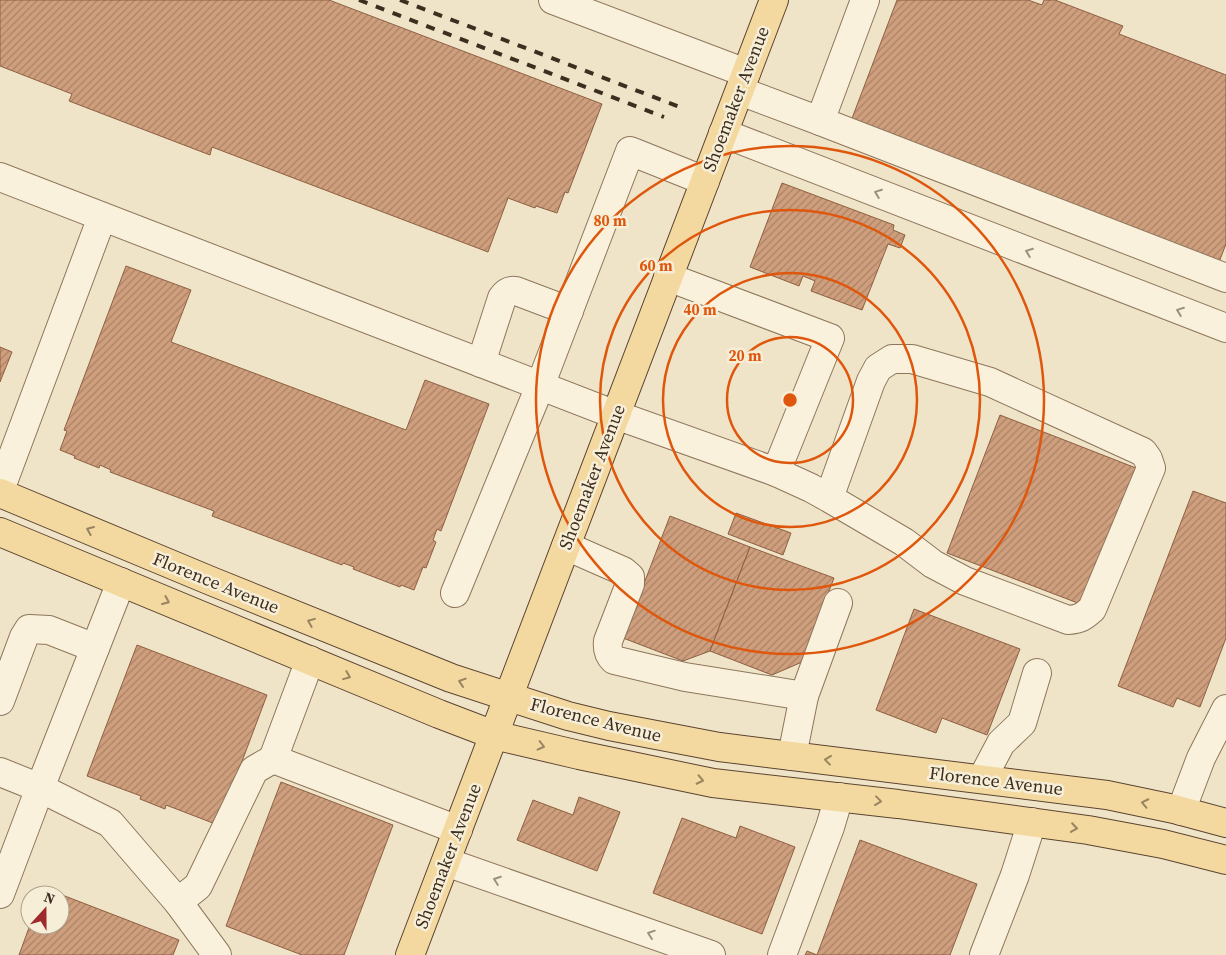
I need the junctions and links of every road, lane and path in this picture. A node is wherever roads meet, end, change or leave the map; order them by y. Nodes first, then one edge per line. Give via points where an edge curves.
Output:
1 (553, 0) edge
2 (774, 0) edge
3 (865, 0) edge
4 (743, 82) junction
5 (820, 121) junction
6 (723, 133) junction
7 (0, 177) edge
8 (705, 181) junction
9 (102, 216) junction
10 (668, 277) junction
11 (1226, 278) edge
12 (569, 311) junction
13 (1226, 328) edge
14 (481, 363) junction
15 (540, 386) junction
16 (616, 415) junction
17 (776, 472) junction
18 (0, 491) edge
19 (829, 498) junction
20 (0, 532) edge
21 (566, 546) junction
22 (134, 549) junction
23 (122, 582) junction
24 (455, 593) dead end
25 (838, 603) dead end
26 (95, 648) junction
27 (310, 660) junction
28 (1037, 673) dead end
29 (804, 696) junction
30 (508, 697) junction
31 (0, 701) edge
32 (1226, 709) edge
33 (494, 735) junction
34 (792, 756) junction
35 (273, 759) junction
36 (0, 772) edge
37 (982, 779) junction
38 (40, 788) junction
39 (839, 797) junction
40 (1181, 811) junction
41 (1032, 822) junction
42 (1226, 823) edge
43 (458, 830) junction
44 (1226, 860) edge
45 (446, 862) junction
46 (0, 894) edge
47 (178, 902) junction
48 (701, 953) edge
49 (217, 955) edge
50 (410, 955) edge
51 (782, 955) edge
52 (984, 955) edge

1 - 4 lane
2 - 4 main road, Shoemaker Avenue
3 - 5 lane
4 - 5 lane
4 - 6 main road, Shoemaker Avenue
5 - 11 lane
6 - 8 main road, Shoemaker Avenue
13 -> 6 lane
7 - 9 lane
8 - 10 main road, Shoemaker Avenue
8 - 12 lane via 630,152
9 - 14 lane
9 - 18 lane
10 - 16 main road, Shoemaker Avenue
10 - 17 lane via 830,338
12 - 14 lane via 510,290 502,298
12 - 15 lane
14 - 15 lane
15 - 16 lane
15 - 24 lane
16 - 17 lane
16 - 21 main road, Shoemaker Avenue
17 - 19 lane
22 -> 18 main road, Florence Avenue
19 - 19 lane via 965,581 1068,620 1077,620 1092,610 1151,468 1143,452 990,382 912,359 892,359 878,368 871,381
20 - 23 main road, Florence Avenue
21 - 29 lane via 630,577 608,641 609,656 614,660 685,677
21 - 30 main road, Shoemaker Avenue
22 - 23 main road
30 -> 22 main road, Florence Avenue via 451,678
23 - 26 lane
23 -> 27 main road, Florence Avenue
25 - 29 lane
26 - 31 lane via 49,630 29,629
26 - 38 lane
27 -> 33 main road, Florence Avenue
27 - 35 lane
28 - 37 lane via 1022,723 1001,743
29 - 34 lane
30 - 33 main road, Shoemaker Avenue
30 - 34 main road, Florence Avenue via 609,726
32 - 40 lane via 1201,758
33 -> 39 main road, Florence Avenue via 713,783
33 - 43 main road, Shoemaker Avenue
37 -> 34 main road, Florence Avenue
35 - 43 lane
35 - 47 lane via 254,770 198,886
36 - 38 lane
40 -> 37 main road, Florence Avenue via 1107,795
38 - 46 lane
38 - 47 lane via 110,823
39 -> 41 main road, Florence Avenue
39 - 51 lane
40 - 42 main road, Florence Avenue
41 -> 44 main road, Florence Avenue via 1088,830
41 - 52 lane
43 - 45 main road, Shoemaker Avenue
48 -> 45 lane
45 - 50 main road, Shoemaker Avenue
47 - 49 lane

